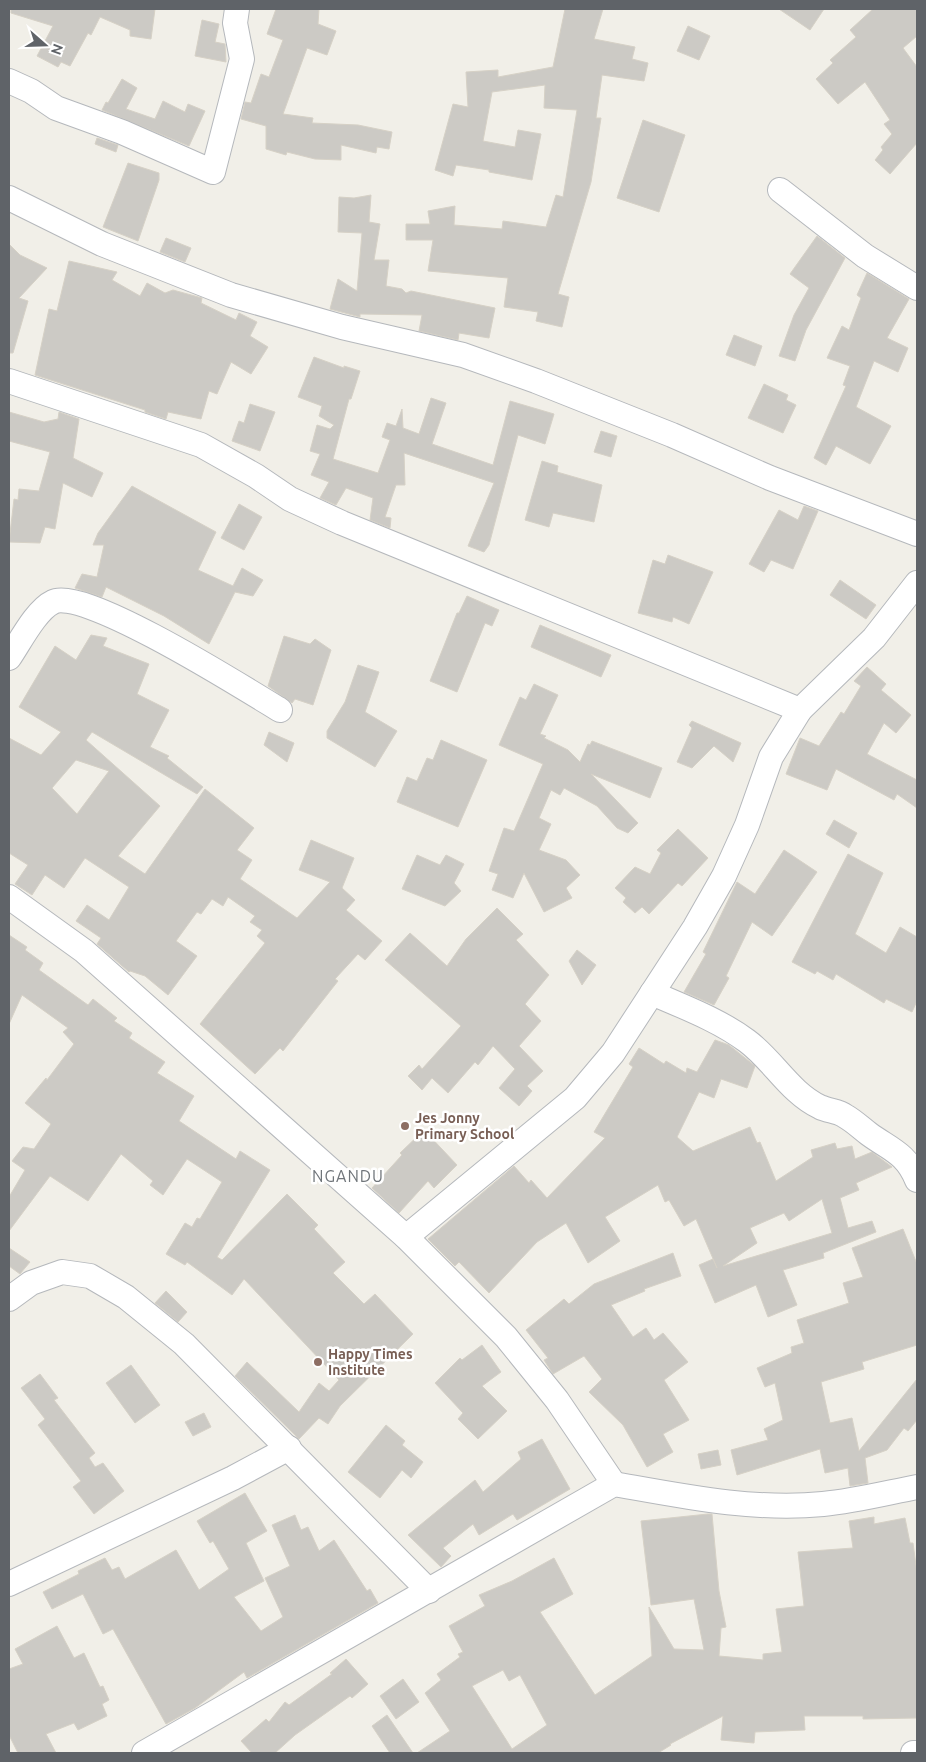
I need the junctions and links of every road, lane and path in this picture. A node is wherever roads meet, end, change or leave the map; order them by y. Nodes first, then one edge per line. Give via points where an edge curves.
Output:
1 (237, 9) edge
2 (9, 81) edge
3 (780, 190) dead end
4 (9, 198) edge
5 (917, 288) edge
6 (9, 381) edge
7 (917, 534) edge
8 (917, 583) edge
9 (9, 658) edge
10 (280, 710) dead end
11 (800, 710) junction
12 (9, 897) edge
13 (652, 993) junction
14 (917, 1180) edge
15 (406, 1237) junction
16 (9, 1298) edge
17 (289, 1448) junction
18 (614, 1484) junction
19 (917, 1488) edge
20 (9, 1584) edge
21 (429, 1591) junction
22 (144, 1753) edge
23 (913, 1753) edge
24 (917, 1753) edge

1 - 2 street via 235,23 242,59 213,172 122,132 56,108
3 - 5 street via 865,256
4 - 7 street via 102,244 231,295 342,327 462,355 536,381 770,478
6 - 11 street via 202,445 290,499 342,523
8 - 11 street via 874,638
9 - 10 street via 42,609 54,601 68,599 90,606 185,653
11 - 13 street via 772,757 724,876
12 - 15 street via 84,952
13 - 14 street via 746,1040 795,1089 814,1103 844,1115 886,1143 911,1166
13 - 15 street via 613,1054 575,1098
15 - 18 street via 506,1337 557,1400
16 - 17 street via 31,1283 62,1272 90,1276 126,1297 184,1344
17 - 20 street via 233,1478
17 - 21 street
18 - 19 street via 678,1496 760,1504 822,1504
18 - 21 street
21 - 22 street
23 - 24 street

